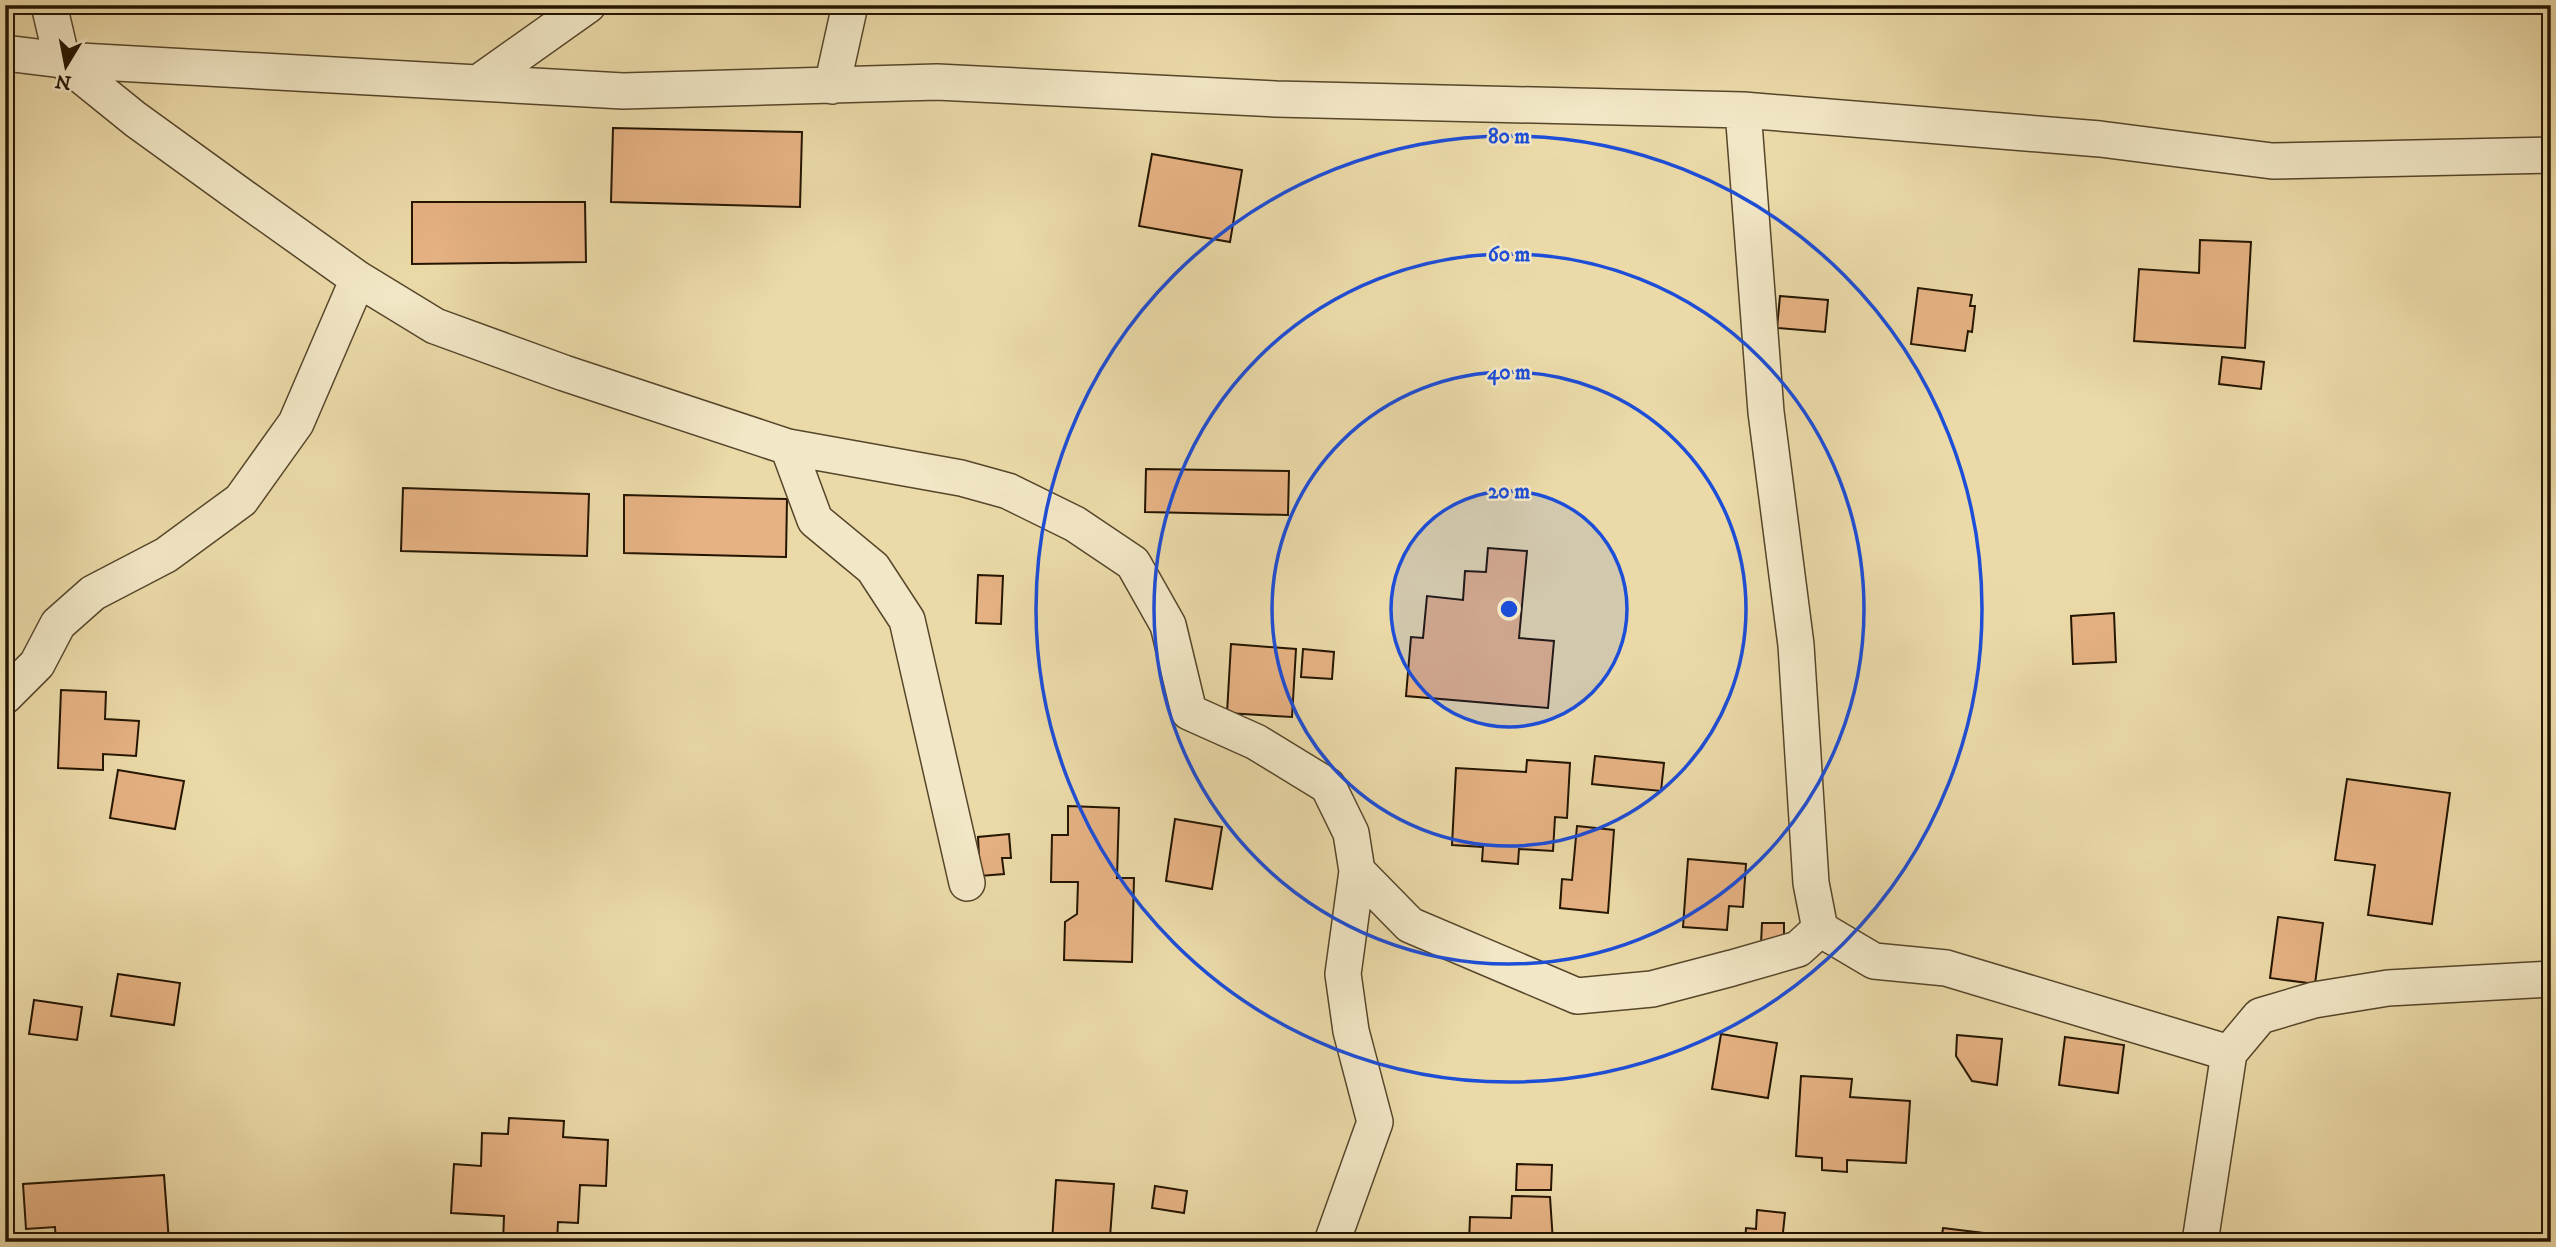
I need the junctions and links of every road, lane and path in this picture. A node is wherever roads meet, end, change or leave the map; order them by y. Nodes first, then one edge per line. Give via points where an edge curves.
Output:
1 (49, 5) edge
2 (588, 5) edge
3 (850, 5) edge
4 (5, 53) edge
5 (62, 60) junction
6 (478, 83) junction
7 (832, 86) junction
8 (1743, 110) junction
9 (2551, 155) edge
10 (358, 279) junction
11 (788, 447) junction
12 (5, 696) edge
13 (1357, 871) junction
14 (967, 883) dead end
15 (1820, 929) junction
16 (2551, 979) edge
17 (2229, 1053) junction
18 (1332, 1242) edge
19 (2200, 1242) edge

1 - 5 street
2 - 6 street
3 - 7 street
4 - 5 street
5 - 6 street
5 - 10 street via 135,119
6 - 7 street via 623,91
7 - 8 street via 937,82 1276,99
8 - 9 street via 2099,138 2272,161
8 - 15 street via 1766,412 1796,645 1811,883
10 - 11 street via 435,326
10 - 12 street via 296,423 241,500 166,555 93,593 58,624 37,664
11 - 13 street via 961,478 1008,491 1075,524 1133,563 1168,625 1189,712 1256,742 1328,786 1351,833
11 - 14 street via 815,520 873,568 907,620
13 - 15 street via 1410,925 1577,996 1652,989 1732,968 1798,949
13 - 18 street via 1343,974 1351,1031 1375,1122
15 - 17 street via 1874,961 1946,968
16 - 17 street via 2389,988 2314,1000 2260,1016
17 - 19 street

